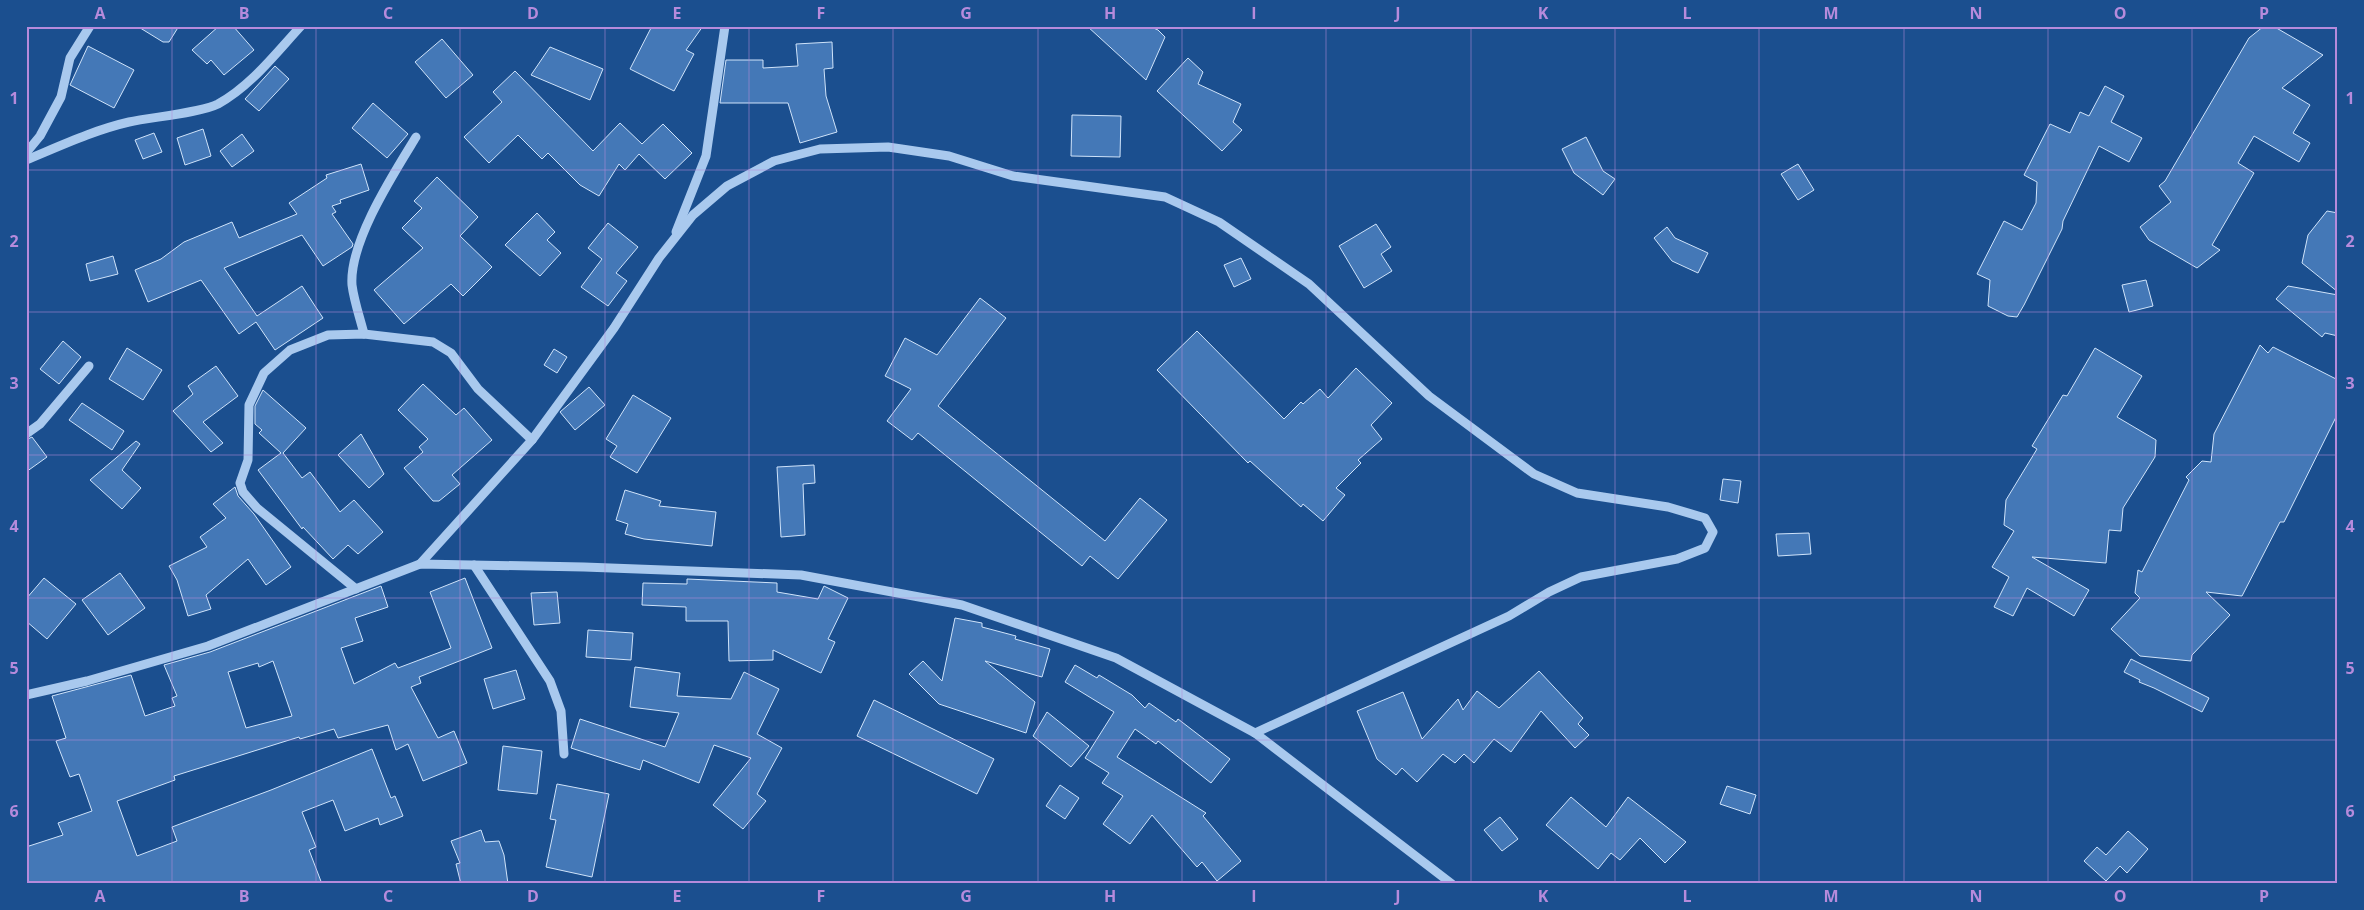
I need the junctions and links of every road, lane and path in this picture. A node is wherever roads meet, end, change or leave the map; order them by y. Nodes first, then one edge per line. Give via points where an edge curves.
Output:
1 (90, 26) edge
2 (302, 26) edge
3 (725, 26) edge
4 (416, 137) dead end
5 (26, 153) edge
6 (26, 160) edge
7 (672, 242) junction
8 (364, 334) junction
9 (89, 366) dead end
10 (26, 434) edge
11 (532, 440) junction
12 (420, 564) junction
13 (474, 565) junction
14 (356, 589) junction
15 (26, 695) edge
16 (1255, 733) junction
17 (564, 754) dead end
18 (1452, 884) edge

1 - 5 street via 70,58 61,97 40,136
2 - 6 street via 259,72 216,105 128,122
3 - 7 street via 706,156
4 - 8 street via 392,176 353,264 352,285
7 - 11 street
7 - 16 street via 693,215 727,186 774,161 820,149 888,147 949,156 1013,176 1165,198 1219,222 1309,284 1429,396 1534,474 1577,493 1668,507 1705,518 1713,532 1705,548 1677,559 1581,577 1509,616
8 - 11 street via 433,342 452,353 478,389
8 - 14 street via 328,335 290,350 264,373 249,405 248,460 240,482 243,492 257,508
9 - 10 street via 40,424
11 - 12 street
12 - 13 street
12 - 14 street
13 - 16 street via 801,575 962,605 1116,658
13 - 17 street via 550,681 560,711
14 - 15 street via 208,646
16 - 18 street

